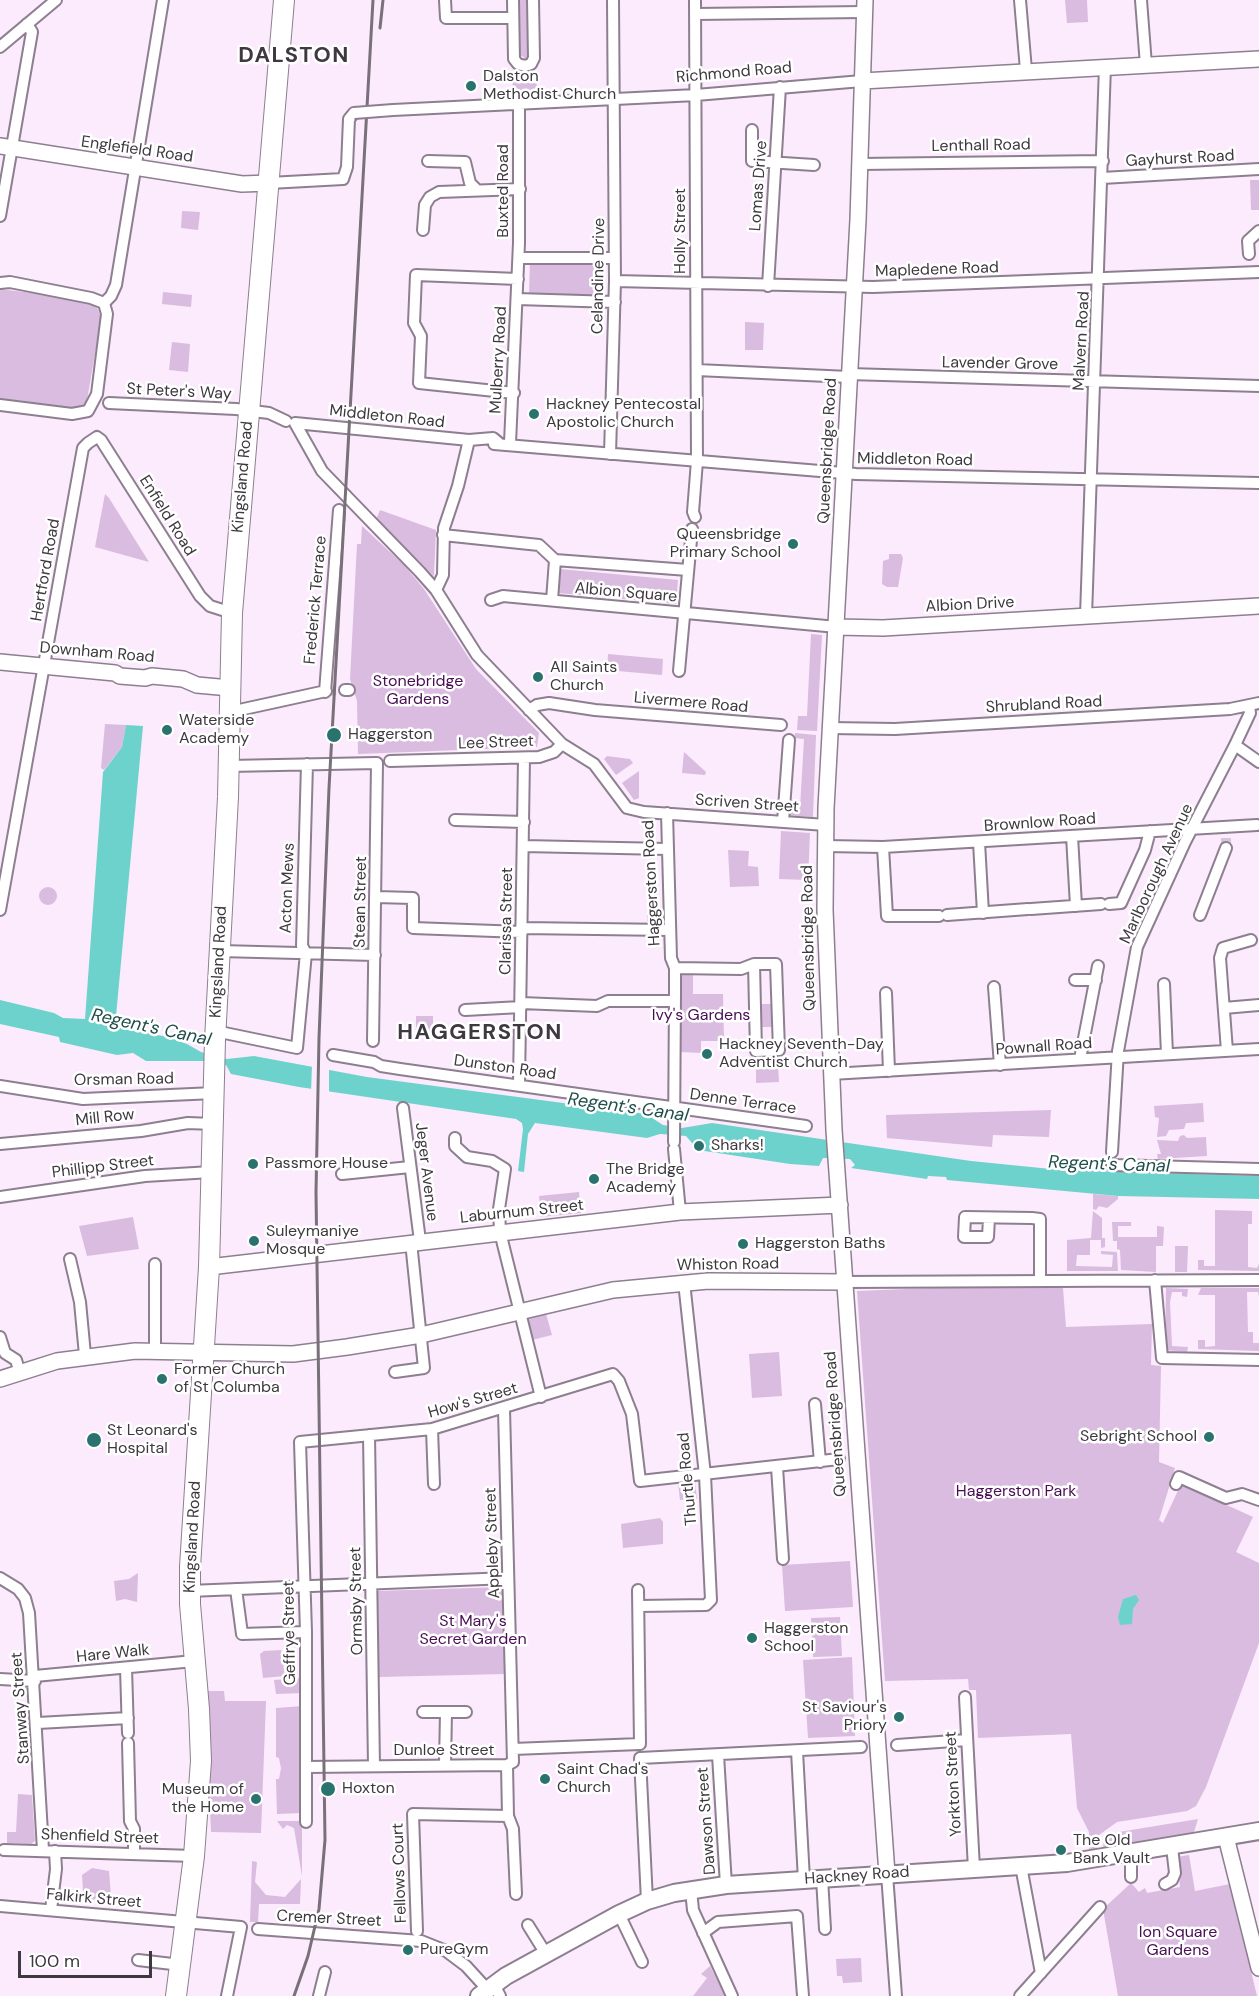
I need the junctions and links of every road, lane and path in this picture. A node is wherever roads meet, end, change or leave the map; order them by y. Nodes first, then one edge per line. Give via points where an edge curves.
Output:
1 (56, 0) edge
2 (162, 0) edge
3 (284, 0) edge
4 (445, 0) edge
5 (513, 0) edge
6 (533, 0) edge
7 (613, 0) edge
8 (695, 0) edge
9 (1020, 0) edge
10 (1141, 0) edge
11 (865, 6) edge
12 (695, 14) junction
13 (513, 18) junction
14 (27, 24) junction
15 (0, 47) edge
16 (1259, 59) edge
17 (1146, 65) junction
18 (1105, 66) junction
19 (1026, 70) junction
20 (862, 81) junction
21 (780, 87) junction
22 (696, 95) junction
23 (615, 99) junction
24 (519, 104) junction
25 (752, 130) dead end
26 (6, 147) edge
27 (1103, 160) junction
28 (428, 161) dead end
29 (775, 162) junction
30 (860, 164) junction
31 (814, 165) dead end
32 (134, 168) junction
33 (1259, 169) edge
34 (1102, 178) junction
35 (269, 183) junction
36 (520, 189) junction
37 (477, 190) junction
38 (0, 216) edge
39 (423, 230) dead end
40 (1259, 231) edge
41 (1249, 254) dead end
42 (519, 258) junction
43 (614, 258) junction
44 (1259, 272) edge
45 (518, 279) junction
46 (1100, 280) junction
47 (615, 281) junction
48 (696, 282) junction
49 (0, 283) edge
50 (768, 286) junction
51 (854, 286) junction
52 (517, 299) junction
53 (615, 302) junction
54 (104, 303) junction
55 (697, 370) junction
56 (849, 376) junction
57 (1095, 381) junction
58 (1259, 386) edge
59 (514, 393) junction
60 (109, 403) dead end
61 (0, 405) edge
62 (248, 410) junction
63 (290, 422) junction
64 (473, 441) junction
65 (504, 443) junction
66 (83, 448) joint
67 (610, 454) junction
68 (698, 461) junction
69 (844, 473) junction
70 (1091, 480) junction
71 (1259, 483) edge
72 (339, 510) dead end
73 (695, 517) dead end
74 (692, 529) dead end
75 (443, 535) junction
76 (555, 560) junction
77 (688, 570) junction
78 (435, 590) junction
79 (491, 600) dead end
80 (552, 600) junction
81 (1259, 606) edge
82 (232, 613) junction
83 (684, 614) junction
84 (1086, 616) junction
85 (837, 627) junction
86 (0, 662) edge
87 (44, 666) junction
88 (679, 670) dead end
89 (230, 683) junction
90 (1254, 705) edge
91 (1237, 708) junction
92 (529, 711) junction
93 (230, 712) junction
94 (1243, 724) junction
95 (781, 725) dead end
96 (830, 728) junction
97 (789, 740) dead end
98 (562, 744) junction
99 (1235, 745) junction
100 (524, 758) junction
101 (390, 761) dead end
102 (1259, 762) edge
103 (307, 764) junction
104 (229, 766) junction
105 (667, 813) junction
106 (455, 820) dead end
107 (524, 822) junction
108 (783, 822) junction
109 (826, 825) junction
110 (1257, 825) dead end
111 (1193, 829) junction
112 (1150, 831) junction
113 (1072, 836) junction
114 (979, 842) junction
115 (523, 846) junction
116 (825, 846) junction
117 (883, 847) junction
118 (1226, 848) tunnel mouth
119 (667, 849) junction
120 (376, 897) junction
121 (1076, 906) junction
122 (0, 910) edge
123 (983, 913) junction
124 (1200, 915) dead end
125 (522, 930) junction
126 (670, 930) junction
127 (1251, 940) dead end
128 (220, 951) junction
129 (306, 954) junction
130 (375, 955) junction
131 (754, 964) junction
132 (1098, 966) dead end
133 (675, 968) junction
134 (1075, 980) dead end
135 (1096, 980) junction
136 (1164, 984) dead end
137 (994, 987) dead end
138 (886, 993) dead end
139 (675, 1001) junction
140 (521, 1005) junction
141 (1259, 1005) edge
142 (1224, 1008) junction
143 (465, 1010) dead end
144 (215, 1038) junction
145 (1259, 1049) edge
146 (1227, 1051) junction
147 (1167, 1054) junction
148 (333, 1055) dead end
149 (1117, 1058) junction
150 (1080, 1059) junction
151 (374, 1062) junction
152 (1000, 1065) junction
153 (889, 1071) junction
154 (831, 1074) junction
155 (519, 1085) junction
156 (0, 1086) edge
157 (214, 1093) junction
158 (403, 1108) dead end
159 (675, 1108) junction
160 (213, 1125) junction
161 (806, 1126) dead end
162 (455, 1138) dead end
163 (0, 1144) edge
164 (1112, 1152) dead end
165 (1112, 1165) dead end
166 (410, 1167) junction
167 (1259, 1169) edge
168 (211, 1172) junction
169 (342, 1174) dead end
170 (0, 1197) edge
171 (840, 1198) junction
172 (680, 1212) junction
173 (989, 1218) dead end
174 (500, 1232) junction
175 (415, 1241) junction
176 (70, 1259) dead end
177 (155, 1264) dead end
178 (209, 1267) junction
179 (1040, 1280) junction
180 (1155, 1280) junction
181 (1259, 1280) edge
182 (684, 1282) junction
183 (844, 1282) junction
184 (518, 1311) junction
185 (421, 1335) junction
186 (0, 1337) edge
187 (155, 1349) junction
188 (204, 1351) junction
189 (85, 1355) junction
190 (1259, 1360) edge
191 (394, 1372) dead end
192 (20, 1373) junction
193 (0, 1379) edge
194 (541, 1397) junction
195 (815, 1404) dead end
196 (504, 1409) junction
197 (432, 1429) junction
198 (369, 1435) junction
199 (300, 1443) joint
200 (840, 1460) dead end
201 (820, 1462) junction
202 (777, 1467) junction
203 (705, 1475) junction
204 (434, 1484) dead end
205 (1176, 1484) dead end
206 (1259, 1500) edge
207 (783, 1559) dead end
208 (0, 1578) edge
209 (508, 1578) junction
210 (372, 1585) junction
211 (304, 1588) junction
212 (236, 1589) junction
213 (639, 1590) dead end
214 (189, 1591) junction
215 (639, 1606) junction
216 (306, 1632) junction
217 (194, 1661) junction
218 (126, 1668) junction
219 (0, 1679) edge
220 (35, 1679) junction
221 (964, 1697) dead end
222 (423, 1712) dead end
223 (446, 1712) junction
224 (466, 1712) dead end
225 (128, 1718) junction
226 (38, 1723) junction
227 (967, 1740) junction
228 (897, 1745) dead end
229 (861, 1747) dead end
230 (513, 1749) junction
231 (797, 1751) junction
232 (718, 1755) junction
233 (445, 1765) junction
234 (507, 1765) junction
235 (374, 1766) junction
236 (306, 1767) junction
237 (508, 1815) junction
238 (306, 1822) dead end
239 (1259, 1831) edge
240 (1226, 1837) junction
241 (1172, 1847) junction
242 (4, 1850) dead end
243 (49, 1850) junction
244 (134, 1853) junction
245 (1131, 1854) junction
246 (194, 1856) junction
247 (1021, 1866) junction
248 (974, 1869) junction
249 (886, 1874) junction
250 (1131, 1877) dead end
251 (822, 1878) junction
252 (804, 1880) junction
253 (1165, 1884) dead end
254 (726, 1885) junction
255 (691, 1890) junction
256 (516, 1894) dead end
257 (647, 1901) junction
258 (0, 1906) edge
259 (1100, 1907) dead end
260 (51, 1910) junction
261 (619, 1914) junction
262 (186, 1923) junction
263 (528, 1925) dead end
264 (258, 1929) dead end
265 (825, 1929) dead end
266 (417, 1931) dead end
267 (703, 1933) junction
268 (546, 1954) junction
269 (138, 1960) dead end
270 (642, 1962) dead end
271 (181, 1965) junction
272 (1259, 1968) edge
273 (325, 1972) dead end
274 (1041, 1973) junction
275 (490, 1992) edge
276 (176, 1996) edge
277 (226, 1996) edge
278 (319, 1996) edge
279 (732, 1996) edge
280 (803, 1996) edge
281 (896, 1996) edge
282 (1020, 1996) edge

1 - 14 street
2 - 32 street
3 - 35 highway, Kingsland Road
4 - 13 street via 446,18
5 - 13 street
6 - 13 street via 534,58 529,66 521,66 514,59
7 - 23 street, Celandine Drive
8 - 12 street, Holly Street
9 - 19 street
10 - 17 street
11 - 12 street
11 - 20 street, Queensbridge Road
12 - 22 street, Holly Street
14 - 15 street
14 - 26 street via 32,32
16 - 17 street, Richmond Road
17 - 18 street, Richmond Road
18 - 19 street, Richmond Road
18 - 27 street, Malvern Road
19 - 20 street, Richmond Road
20 - 21 street, Richmond Road
20 - 30 street, Queensbridge Road
21 - 22 street, Richmond Road
21 - 29 street, Lomas Drive
22 - 23 street, Richmond Road
22 - 48 street, Holly Street
23 - 24 street, Richmond Road
23 - 43 street, Celandine Drive
24 - 35 street, Richmond Road, bridge via 351,115 346,175 337,180
24 - 36 street, Buxted Road
25 - 29 street via 752,161
26 - 32 street, Englefield Road
26 - 38 street
27 - 30 street, Lenthall Road
27 - 34 street, Malvern Road
28 - 37 street via 465,162 470,183
29 - 31 street
29 - 50 street, Lomas Drive
30 - 51 street, Queensbridge Road
32 - 35 street, Englefield Road via 242,184
32 - 54 street via 116,285
33 - 34 street, Gayhurst Road
34 - 46 street, Malvern Road
35 - 62 highway, Kingsland Road
36 - 37 street
36 - 42 street, Buxted Road
37 - 39 street via 444,191 430,197 424,209
40 - 41 street via 1248,241
42 - 43 street
42 - 45 street, Buxted Road
43 - 47 street, Celandine Drive
44 - 46 street, Mapledene Road
45 - 52 street, Mulberry Road
45 - 59 street via 416,275 415,326 421,336 419,383
46 - 51 street, Mapledene Road
46 - 57 street, Malvern Road
47 - 48 street, Mapledene Road
47 - 53 street, Celandine Drive
48 - 50 street, Mapledene Road
48 - 55 street, Holly Street
49 - 54 street via 61,291
50 - 51 street, Mapledene Road
51 - 56 street, Queensbridge Road
52 - 53 street
52 - 59 street, Mulberry Road
53 - 67 street, Celandine Drive
54 - 61 street via 107,324 102,361 97,393 88,411 72,414
55 - 56 street, Lavender Grove
55 - 68 street, Holly Street
56 - 57 street, Lavender Grove
56 - 69 street, Queensbridge Road
57 - 58 street, Lavender Grove
57 - 70 street, Malvern Road
59 - 65 street, Mulberry Road
60 - 62 street, St Peter's Way
62 - 63 street, Middleton Road
62 - 82 highway, Kingsland Road
63 - 64 street, Middleton Road
63 - 78 street, Haggerston Road via 332,483
64 - 65 street, Middleton Road via 493,438
64 - 75 street
65 - 67 street, Middleton Road
66 - 82 street, Enfield Road via 97,437 101,440 200,596 210,606
66 - 87 street, Hertford Road
67 - 68 street, Middleton Road
68 - 69 street, Middleton Road
68 - 73 street
69 - 70 street, Middleton Road
69 - 85 street, Queensbridge Road
70 - 71 street, Middleton Road
70 - 84 street, Malvern Road
72 - 93 street, Frederick Terrace via 326,691
74 - 77 street, Albion Square
75 - 76 street via 539,545
75 - 78 street via 443,575
76 - 77 street, Albion Square
76 - 80 street, Albion Square
77 - 83 street, Albion Square
78 - 92 street, Haggerston Road via 477,655
79 - 80 street via 503,596
80 - 83 street, Albion Square
81 - 84 street, Albion Drive
82 - 89 highway, Kingsland Road
83 - 85 street, Albion Drive
83 - 88 street
84 - 85 street, Albion Drive via 883,628
85 - 96 street, Queensbridge Road
86 - 87 street, Downham Road
87 - 89 street, Downham Road
87 - 122 street, Hertford Road
89 - 93 highway, Kingsland Road
90 - 91 street, Shrubland Road
90 - 94 street, Marlborough Avenue
91 - 94 street
91 - 96 street, Shrubland Road via 896,729
92 - 95 street, Livermere Road via 549,703
92 - 98 street, Haggerston Road
93 - 104 highway, Kingsland Road
94 - 99 street, Marlborough Avenue
96 - 109 street, Queensbridge Road
97 - 108 street
98 - 100 street, Lee Street via 546,756
98 - 105 street, Haggerston Road via 594,764 627,808
99 - 102 street
99 - 111 street, Marlborough Avenue
100 - 101 street, Lee Street
100 - 107 street, Clarissa Street
103 - 104 street
103 - 120 street, Stean Street via 377,763
103 - 129 street, Acton Mews via 302,946
104 - 128 highway, Kingsland Road
105 - 108 street, Scriven Street
105 - 119 street, Haggerston Road
106 - 107 street
107 - 115 street, Clarissa Street
108 - 109 street, Scriven Street
109 - 116 street, Queensbridge Road
110 - 111 street, Brownlow Road via 1226,831
111 - 112 street, Brownlow Road
111 - 149 street, Marlborough Avenue via 1137,947
112 - 113 street, Brownlow Road
112 - 121 street via 1121,903
113 - 114 street, Brownlow Road
113 - 121 street
114 - 117 street, Brownlow Road
114 - 123 street
115 - 119 street
115 - 125 street, Clarissa Street
116 - 117 street, Brownlow Road
116 - 154 street, Queensbridge Road
117 - 123 street via 887,916
118 - 124 street
119 - 126 street, Haggerston Road
120 - 125 street via 413,898 413,928
120 - 130 street, Stean Street
121 - 123 street
125 - 126 street
125 - 140 street, Clarissa Street
126 - 133 street, Haggerston Road
127 - 142 street via 1223,948 1220,958
128 - 129 street
128 - 144 highway, Kingsland Road
129 - 130 street
129 - 144 street, Acton Mews via 297,1048
130 - 151 street, Stean Street
131 - 131 street via 776,964 779,1050 756,1051
131 - 133 street via 741,969
132 - 135 street
133 - 139 street, Haggerston Road
134 - 135 street
135 - 150 street
136 - 147 street
137 - 152 street
138 - 153 street
139 - 140 street
139 - 159 street, Haggerston Road
140 - 143 street
140 - 155 street, Clarissa Street
141 - 142 street
142 - 146 street
144 - 157 highway, Kingsland Road
145 - 146 street, Pownall Road
146 - 147 street, Pownall Road
147 - 149 street, Pownall Road
148 - 151 street, Dunston Road
149 - 150 street, Pownall Road
149 - 164 street, Marlborough Avenue
150 - 152 street, Pownall Road
151 - 155 street, Dunston Road
152 - 153 street, Pownall Road
153 - 154 street, Pownall Road
154 - 171 street, Queensbridge Road
155 - 159 street, Dunston Road
156 - 157 street, Orsman Road via 83,1099
157 - 160 highway, Kingsland Road
158 - 166 street, Jeger Avenue
159 - 161 street, Denne Terrace
159 - 172 street, Haggerston Road
160 - 163 street, Mill Row via 189,1123
160 - 168 highway, Kingsland Road
162 - 174 street via 455,1146 467,1157 492,1161 505,1169
165 - 167 street
166 - 169 street
166 - 175 street, Jeger Avenue
168 - 170 street, Phillipp Street via 145,1176
168 - 178 highway, Kingsland Road
171 - 172 street, Laburnum Street
171 - 183 street, Queensbridge Road
172 - 174 street, Laburnum Street
173 - 179 street via 988,1237 964,1237 964,1217 1040,1219
174 - 175 street, Laburnum Street
174 - 184 street via 519,1300
175 - 178 street, Laburnum Street
175 - 185 street, Jeger Avenue
176 - 189 street via 80,1302
177 - 187 street
178 - 188 highway, Kingsland Road
179 - 180 street, Whiston Road
179 - 183 street, Whiston Road
180 - 181 street, Whiston Road
180 - 190 street via 1162,1358
182 - 183 street, Whiston Road
182 - 184 street, Whiston Road via 598,1292
182 - 203 street, Thurtle Road
183 - 249 street, Queensbridge Road
184 - 185 street, Whiston Road
184 - 194 street
185 - 188 street, Whiston Road via 298,1354
185 - 191 street, Jeger Avenue via 423,1370
186 - 192 street via 5,1353 16,1360
187 - 188 street, Whiston Road
187 - 189 street, Whiston Road
188 - 214 highway, Kingsland Road
189 - 192 street, Whiston Road
192 - 193 street, Whiston Road
194 - 196 street, How's Street
194 - 203 street, How's Street via 614,1374 632,1414 640,1481
195 - 201 street
196 - 197 street, How's Street
196 - 209 street, Appleby Street
197 - 198 street, How's Street
197 - 204 street
198 - 199 street, How's Street
198 - 210 street, Ormsby Street
199 - 211 street, Geffrye Street
200 - 201 street
201 - 202 street
202 - 203 street
202 - 207 street
203 - 215 street, Thurtle Road via 711,1600 706,1605
205 - 206 street via 1179,1477 1226,1498 1242,1494
208 - 220 street, Stanway Street via 25,1598
209 - 210 street
209 - 230 street, Appleby Street
210 - 211 street
210 - 235 street, Ormsby Street
211 - 212 street
211 - 216 street, Geffrye Street
212 - 214 street
212 - 216 street via 242,1634
213 - 215 street
214 - 217 highway, Kingsland Road
215 - 230 street, Dunloe Street via 640,1744
216 - 236 street, Geffrye Street
217 - 218 street, Hare Walk
217 - 246 highway, Kingsland Road via 201,1761
218 - 220 street, Hare Walk
218 - 225 street
219 - 220 street, Hare Walk
220 - 226 street, Stanway Street
221 - 227 street, Yorkton Street
222 - 223 street
223 - 224 street
223 - 233 street
225 - 226 street
225 - 244 street
226 - 243 street, Stanway Street
227 - 228 street
227 - 248 street, Yorkton Street
229 - 231 street
230 - 234 street, Dunloe Street via 513,1762
231 - 232 street
231 - 252 street
232 - 254 street, Dawson Street
232 - 257 street via 640,1758
233 - 234 street, Dunloe Street
233 - 235 street, Dunloe Street
234 - 237 street
235 - 236 street, Dunloe Street
236 - 238 street, Geffrye Street
237 - 256 street via 513,1829
237 - 266 street, Fellows Court via 413,1814
239 - 240 main road, Hackney Road
240 - 241 main road, Hackney Road
240 - 272 street
241 - 245 main road, Hackney Road
241 - 253 street via 1175,1873
242 - 243 street, Shenfield Street
243 - 244 street, Shenfield Street
243 - 260 street, Stanway Street via 56,1869
244 - 246 street, Shenfield Street
245 - 247 main road, Hackney Road
245 - 250 street
246 - 262 highway, Kingsland Road
247 - 248 main road, Hackney Road
247 - 274 street
248 - 249 main road, Hackney Road
249 - 251 main road, Hackney Road
249 - 281 street
251 - 252 main road, Hackney Road
251 - 265 street
252 - 254 main road, Hackney Road
254 - 255 main road, Hackney Road
255 - 257 main road, Hackney Road
255 - 267 street via 692,1906
257 - 261 main road, Hackney Road
258 - 260 street, Falkirk Street
259 - 274 street
260 - 262 street, Falkirk Street
261 - 268 main road, Hackney Road
261 - 270 street
262 - 271 highway, Kingsland Road
262 - 277 street via 241,1927
263 - 268 street
264 - 275 street, Cremer Street via 421,1941 446,1951
267 - 279 street
267 - 280 street via 718,1922 797,1916
268 - 275 main road, Hackney Road
269 - 271 street
271 - 276 highway, Kingsland Road
273 - 278 street
274 - 282 street

